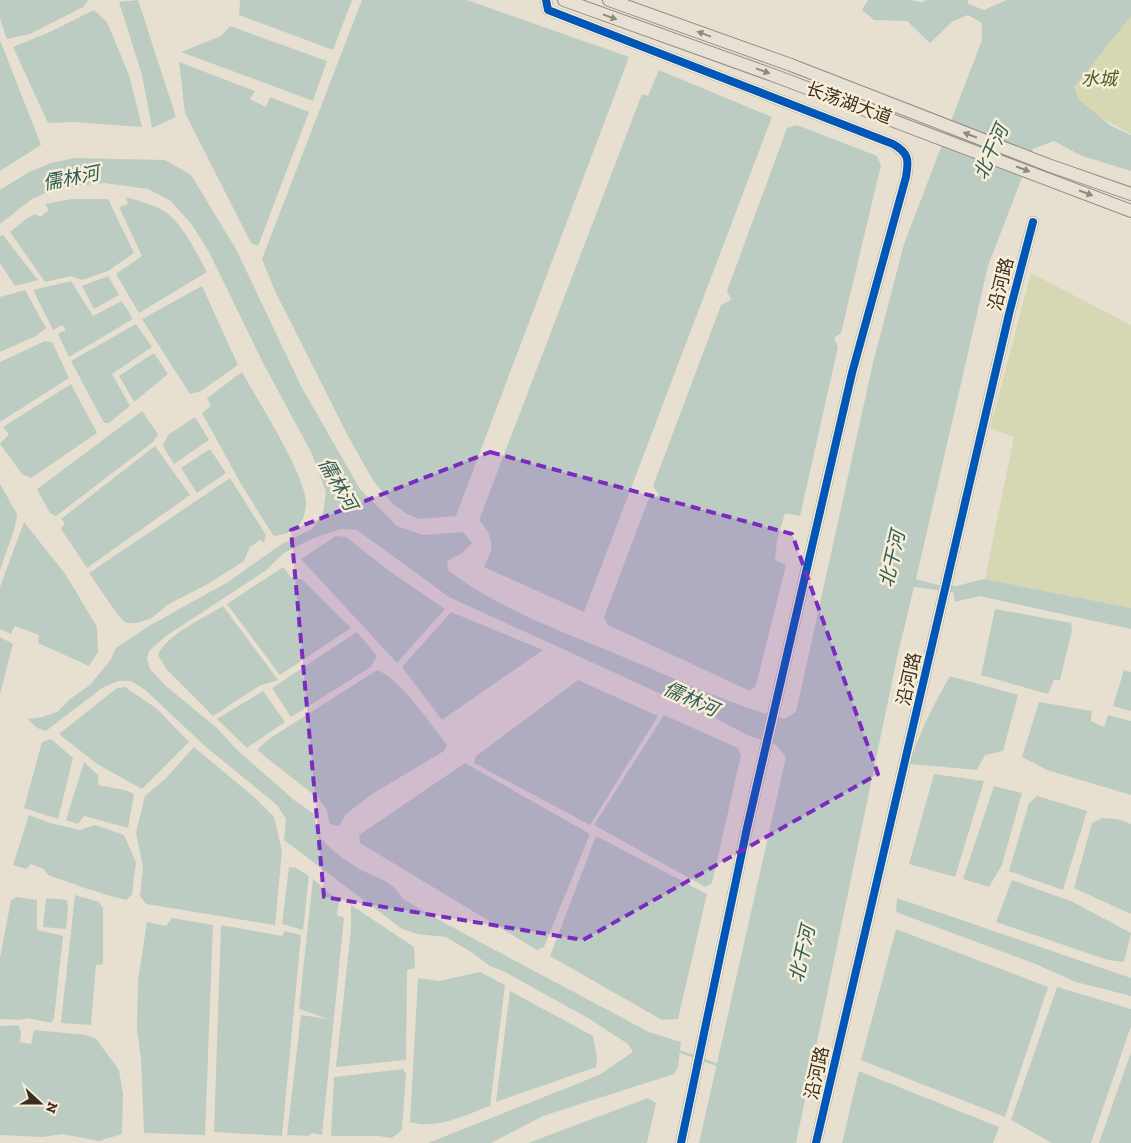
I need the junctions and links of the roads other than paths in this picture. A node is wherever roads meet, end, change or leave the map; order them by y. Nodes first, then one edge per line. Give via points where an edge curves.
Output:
1 (546, 0) edge
2 (564, 0) edge
3 (610, 0) edge
4 (1045, 171) junction
5 (1131, 194) edge
6 (1131, 211) edge
7 (1032, 222) dead end
8 (681, 1143) edge
9 (816, 1143) edge

1 - 8 street via 548,10 892,144 903,150 908,162 854,364 747,828
2 -> 4 main road, 长荡湖大道
4 -> 3 main road, 长荡湖大道 via 929,119
4 - 5 main road, 长荡湖大道
4 -> 6 main road, 长荡湖大道
7 - 9 street, 沿河路

